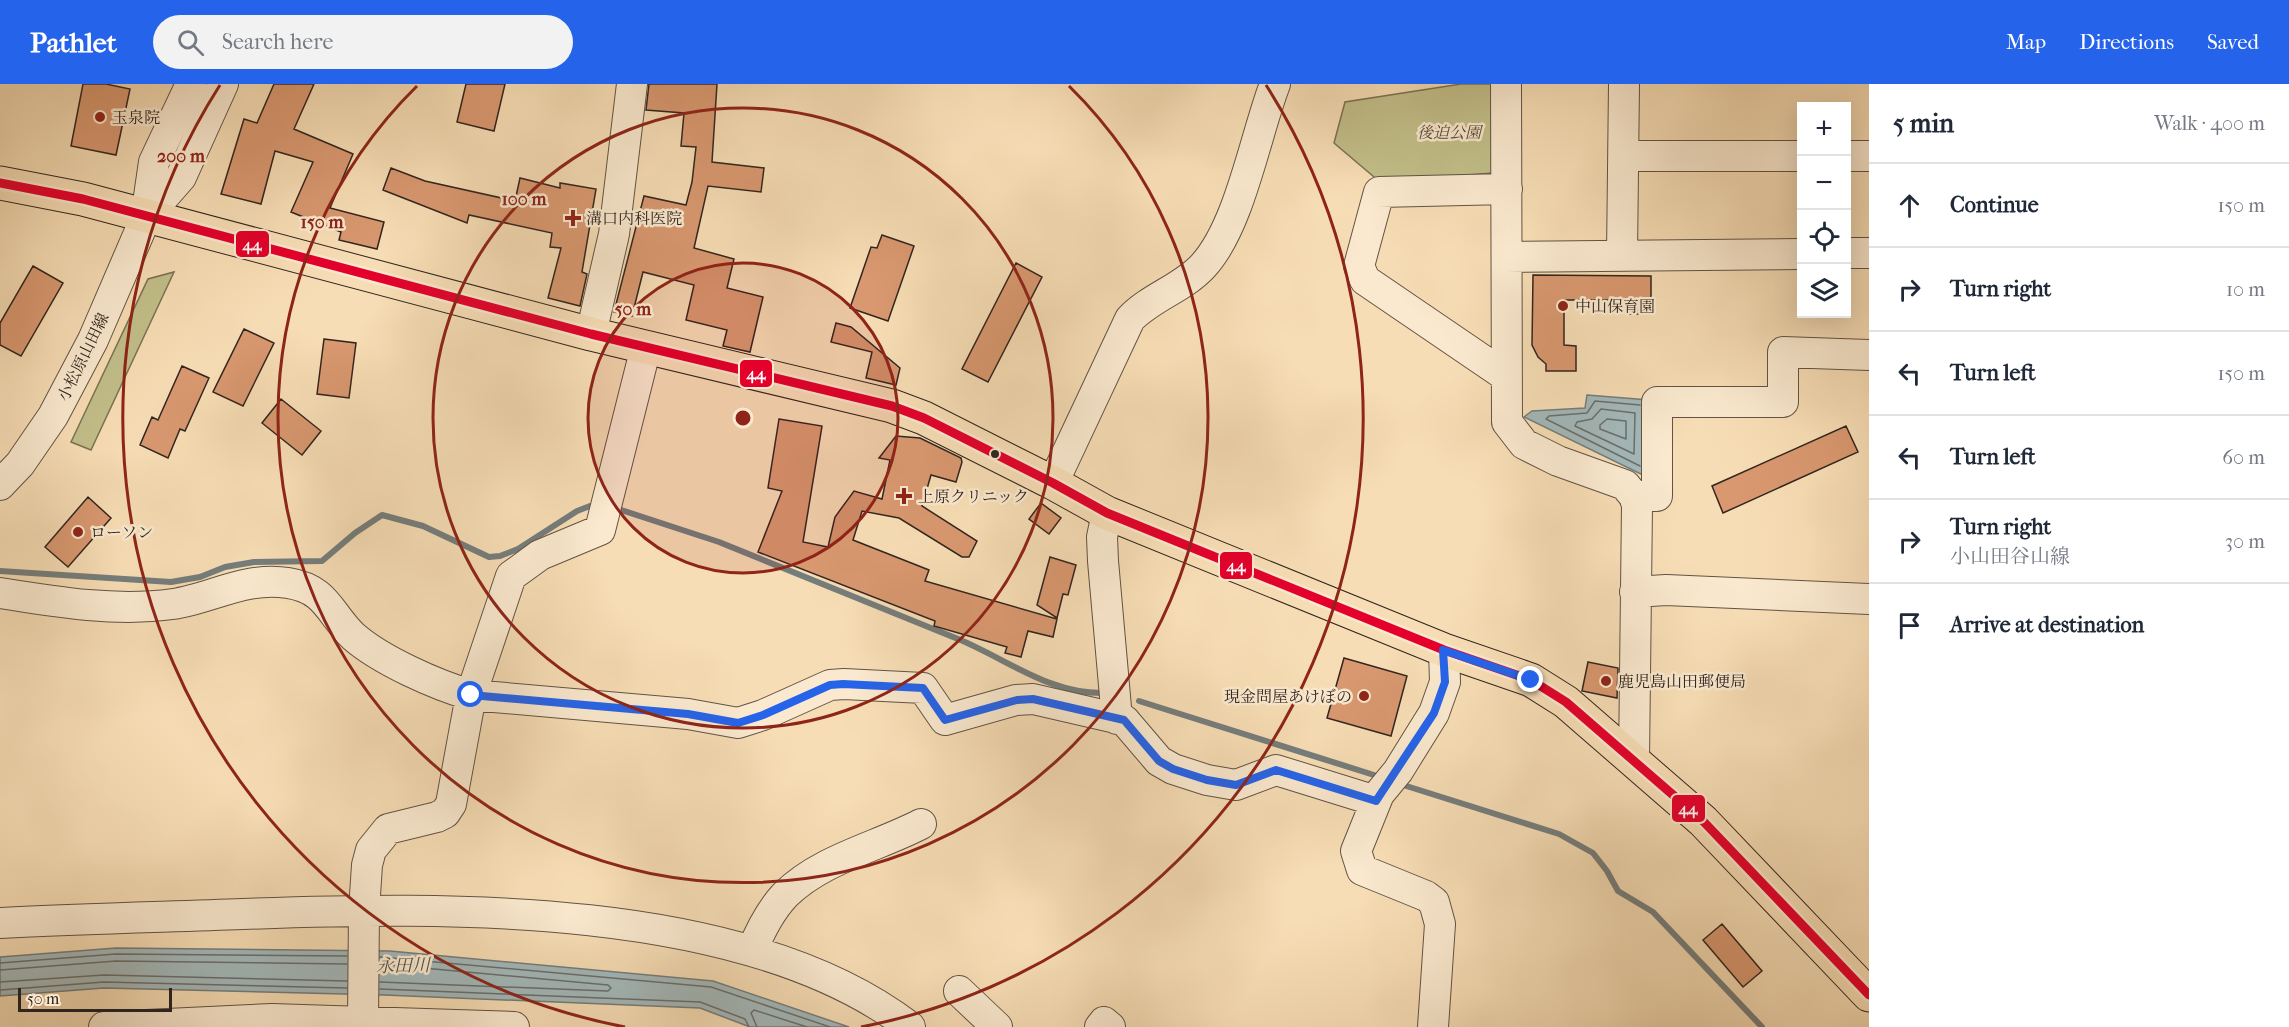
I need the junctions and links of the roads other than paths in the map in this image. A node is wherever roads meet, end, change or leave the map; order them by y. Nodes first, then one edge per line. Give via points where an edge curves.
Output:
1 (191, 84) edge
2 (223, 84) edge
3 (632, 84) edge
4 (1506, 84) edge
5 (1624, 84) edge
6 (1271, 85) edge
7 (1624, 156) junction
8 (1797, 156) edge
9 (1851, 156) edge
10 (1869, 156) edge
11 (0, 183) edge
12 (1507, 189) junction
13 (146, 217) junction
14 (1851, 253) edge
15 (1869, 253) edge
16 (1797, 254) edge
17 (1622, 256) junction
18 (1507, 257) junction
19 (591, 334) junction
20 (646, 347) junction
21 (1869, 355) edge
22 (1506, 376) junction
23 (1053, 483) junction
24 (0, 485) edge
25 (1634, 496) junction
26 (1107, 513) junction
27 (1635, 592) junction
28 (0, 593) edge
29 (1869, 599) edge
30 (1443, 650) junction
31 (471, 695) junction
32 (1117, 718) junction
33 (1634, 760) junction
34 (1376, 801) junction
35 (921, 824) dead end
36 (364, 910) junction
37 (0, 923) edge
38 (752, 951) junction
39 (959, 991) dead end
40 (1869, 995) edge
41 (363, 1021) junction
42 (104, 1027) edge
43 (514, 1027) edge
44 (910, 1027) edge
45 (997, 1027) edge
46 (1100, 1027) edge
47 (1110, 1027) edge
48 (1433, 1027) edge

1 - 13 street via 154,162
2 - 13 street via 181,177
3 - 19 street via 614,234
4 - 12 street
5 - 7 street
6 - 23 street via 1227,230 1191,278 1143,305 1130,319
7 - 8 street
7 - 17 street
9 - 10 street
11 - 13 main road via 83,199
12 - 18 street
12 - 22 street via 1379,192 1359,266 1365,279
13 - 19 main road
13 - 24 street, 小松原山田線 via 93,340 53,416 20,464
14 - 15 street
16 - 17 street
17 - 18 street
18 - 22 street
19 - 20 main road
20 - 23 main road via 892,406
20 - 31 street via 600,530 540,555 512,576
21 - 25 street via 1783,352 1783,402 1657,402 1658,496
22 - 25 street via 1507,423 1524,444 1625,485
23 - 26 main road
25 - 27 street
26 - 30 main road
26 - 32 street via 1103,561
27 - 29 street
27 - 33 street
28 - 31 street via 70,604 150,606 246,583 288,583 319,594 353,635 372,648 449,689
30 - 33 main road via 1531,680 1566,702
30 - 34 street via 1445,682 1434,713
31 - 32 street via 688,714 738,723 830,685 843,684 923,688 945,720 1033,699
31 - 36 street via 451,804 437,817 398,825 379,837 367,865
32 - 34 street via 1124,720 1159,761 1207,780 1236,785 1276,770
33 - 40 main road via 1703,821
34 - 48 street via 1356,851 1362,870 1426,896 1434,902 1437,912 1440,924
35 - 38 street via 831,864 785,895 763,925
36 - 37 street
36 - 38 street via 619,923
36 - 41 street
38 - 44 street via 835,982
39 - 45 street
41 - 42 street via 272,1019
41 - 43 street
46 - 47 street via 1104,1022

